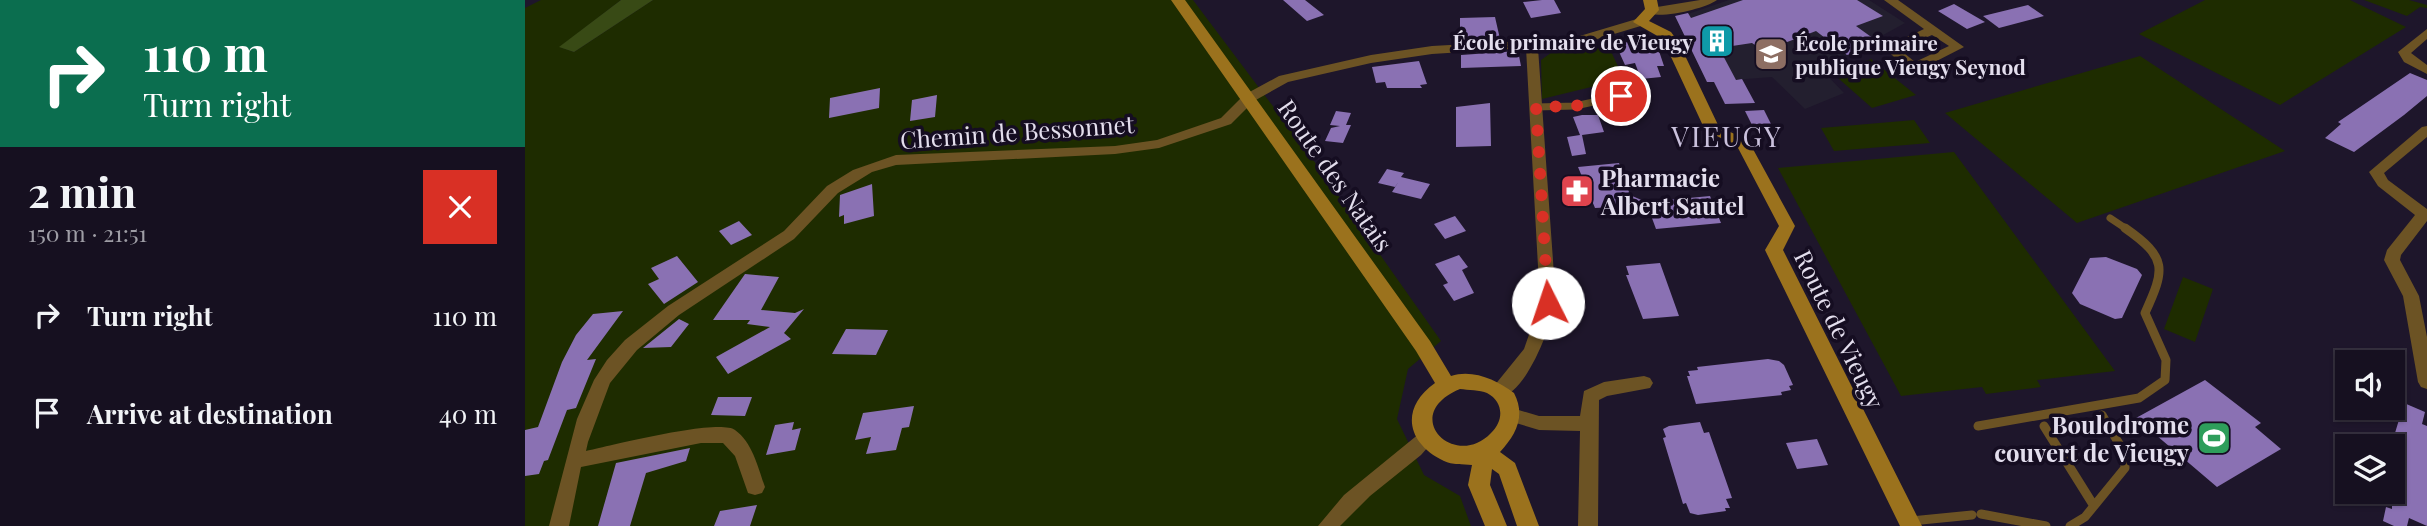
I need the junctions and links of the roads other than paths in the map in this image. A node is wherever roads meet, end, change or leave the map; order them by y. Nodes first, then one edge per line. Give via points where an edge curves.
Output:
1 (1178, 0) edge
2 (1711, 0) edge
3 (1890, 0) edge
4 (1647, 12) edge
5 (1933, 30) dead end
6 (2427, 33) edge
7 (1532, 45) junction
8 (2427, 69) edge
9 (1621, 96) dead end
10 (1249, 98) junction
11 (1536, 107) junction
12 (2427, 130) edge
13 (2426, 214) edge
14 (2110, 218) dead end
15 (2427, 382) edge
16 (1644, 383) dead end
17 (1446, 385) junction
18 (1499, 391) junction
19 (1512, 415) junction
20 (2102, 415) dead end
21 (1589, 424) junction
22 (1978, 426) dead end
23 (2044, 426) dead end
24 (1427, 438) junction
25 (1484, 452) junction
26 (574, 461) junction
27 (755, 486) dead end
28 (2094, 506) junction
29 (1909, 524) edge
30 (559, 526) edge
31 (1328, 526) edge
32 (1496, 526) edge
33 (1528, 526) edge
34 (1588, 526) edge
35 (2046, 526) edge
36 (2070, 526) edge

1 - 10 street, Route des Natais
2 - 4 street, Chemin de Bessonnet
3 - 5 street
4 - 7 street, Chemin de Bessonnet via 1588,39
4 - 29 street, Route de Vieugy via 1672,43 1713,130 1743,143 1787,226 1774,250
6 - 8 street via 2404,52
7 - 10 street, Chemin de Bessonnet via 1455,48 1371,59 1284,79
7 - 11 street
9 - 11 lane via 1575,106
10 - 17 street, Route des Natais
10 - 26 street, Chemin de Bessonnet via 1226,121 1159,144 895,160 872,166 827,193 799,227 668,316 612,366
11 - 18 street via 1548,303 1537,342 1515,378
12 - 13 street via 2376,172 2382,183
13 - 15 street via 2392,260 2411,296
14 - 22 lane via 2155,253 2162,267 2145,313 2166,355 2163,384 2140,398
16 - 21 street via 1604,389 1590,396
17 - 18 street via 1474,381
17 - 24 street via 1425,402 1421,414
18 - 19 street
19 - 21 street via 1539,423
19 - 25 street via 1500,443
20 - 28 lane via 2126,461
21 - 34 street
23 - 28 lane
24 - 25 street via 1452,453
24 - 31 street via 1346,502
25 - 32 street via 1479,485
25 - 33 street via 1507,469
26 - 27 street via 701,435 728,435 743,452
26 - 30 street, Chemin de Bessonnet
28 - 36 lane
29 - 35 lane via 1977,514

